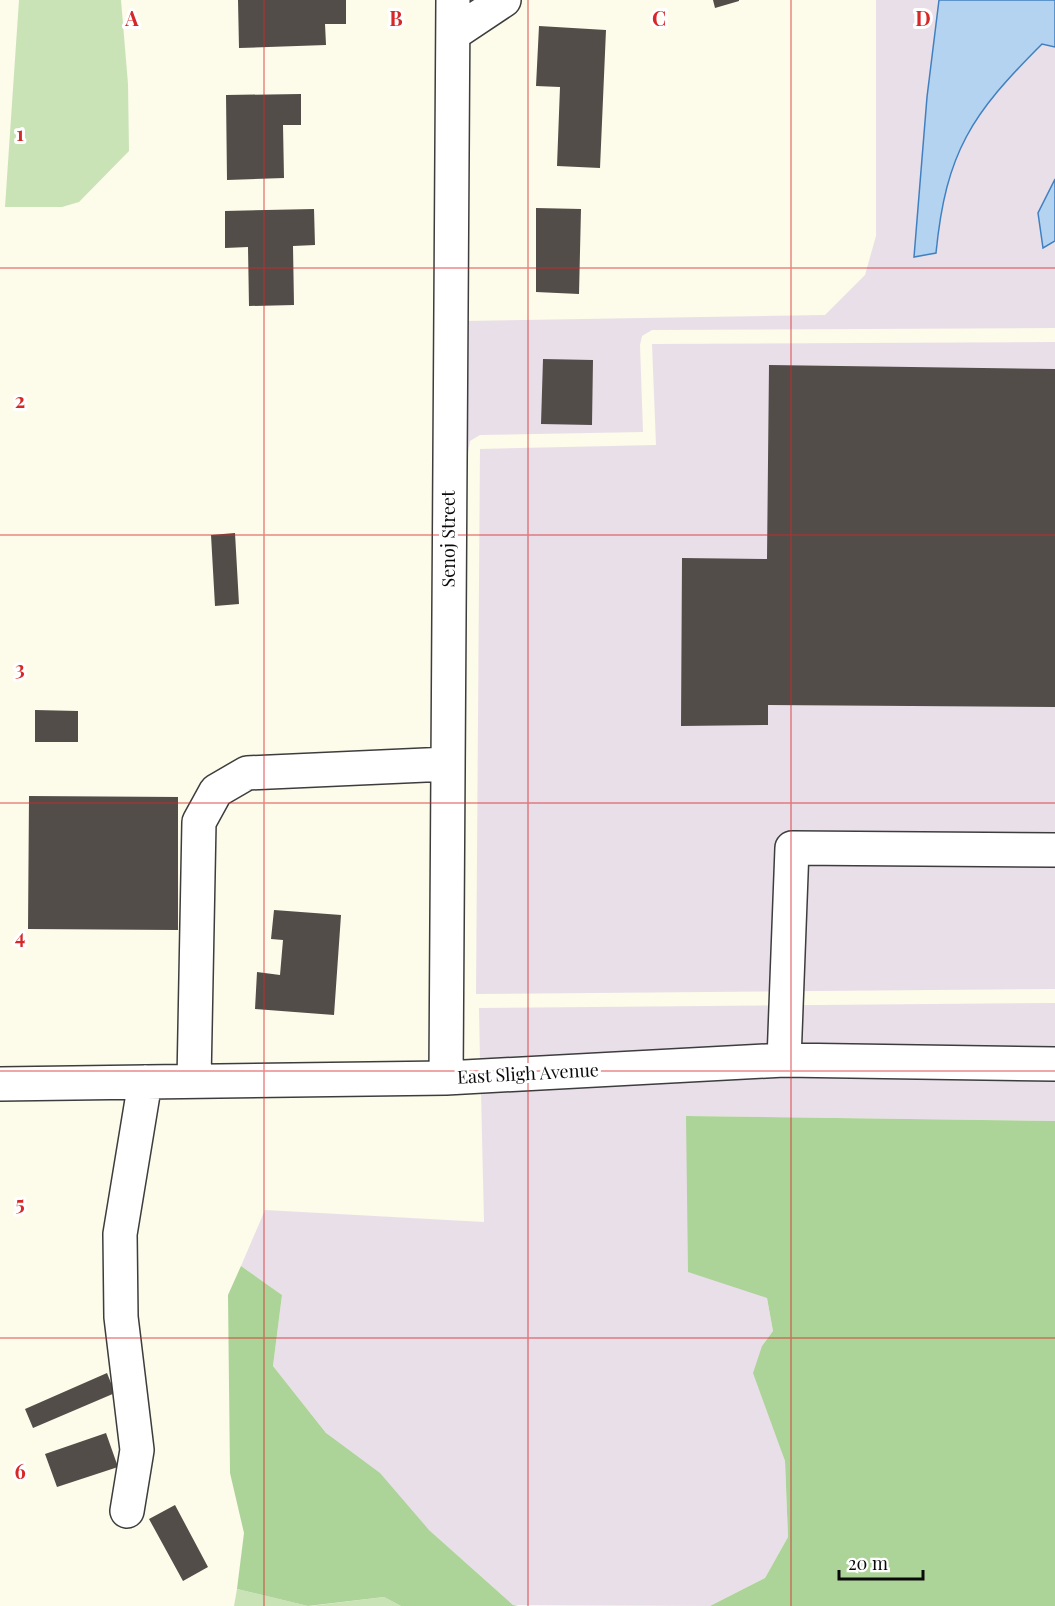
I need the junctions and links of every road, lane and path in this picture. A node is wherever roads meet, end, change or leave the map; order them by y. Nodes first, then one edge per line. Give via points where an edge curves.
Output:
1 (453, 0) edge
2 (504, 0) edge
3 (453, 34) junction
4 (448, 764) junction
5 (1055, 850) edge
6 (784, 1060) junction
7 (1055, 1064) edge
8 (446, 1078) junction
9 (194, 1081) junction
10 (145, 1082) junction
11 (0, 1084) edge
12 (127, 1511) dead end

1 - 3 street, Senoj Street
2 - 3 street
3 - 4 street, Senoj Street
4 - 8 street, Senoj Street
4 - 9 street via 247,772 216,791 199,822
5 - 6 street via 792,848
6 - 7 street, East Sligh Avenue
6 - 8 street, East Sligh Avenue
8 - 9 street, East Sligh Avenue
9 - 10 street, East Sligh Avenue
10 - 11 street, East Sligh Avenue
10 - 12 street via 120,1234 121,1317 137,1450

